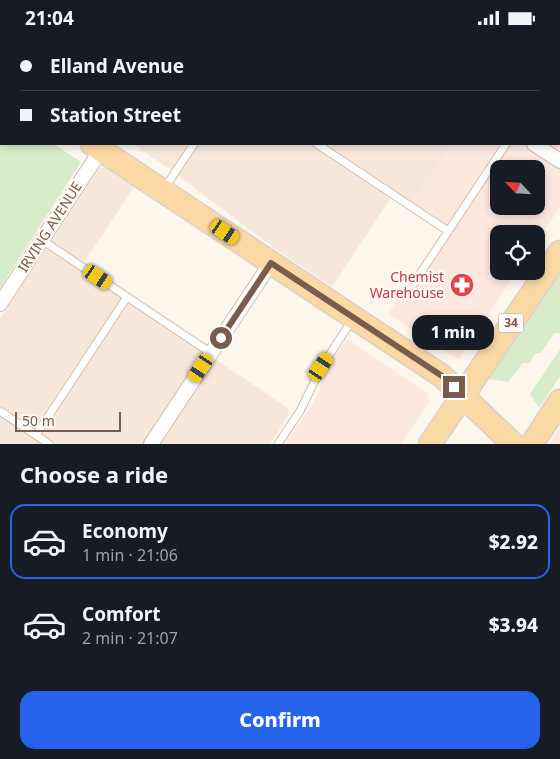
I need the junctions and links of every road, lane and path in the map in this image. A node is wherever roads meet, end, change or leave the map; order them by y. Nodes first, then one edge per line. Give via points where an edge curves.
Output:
1 (193, 145) edge
2 (319, 145) edge
3 (505, 145) edge
4 (536, 145) edge
5 (96, 147) edge
6 (560, 161) edge
7 (163, 191) junction
8 (448, 231) junction
9 (42, 240) junction
10 (560, 252) edge
11 (271, 263) junction
12 (410, 289) dead end
13 (127, 297) junction
14 (0, 304) edge
15 (353, 318) junction
16 (211, 353) junction
17 (462, 394) junction
18 (560, 401) edge
19 (0, 411) edge
20 (36, 435) junction
21 (49, 444) edge
22 (151, 444) edge
23 (278, 444) edge
24 (430, 444) edge
25 (513, 444) edge
26 (532, 444) edge

1 - 7 lane
2 - 8 lane
3 - 8 lane
4 - 6 street
5 - 7 main road
5 - 9 street, IRVING AVENUE
7 - 11 main road
8 - 12 lane
9 - 13 lane
9 - 14 street, IRVING AVENUE
10 - 17 main road, 34
11 - 15 main road
11 - 16 street
13 - 16 lane
13 - 20 lane
15 - 17 main road via 442,376
15 - 23 lane
16 - 22 street
17 - 24 main road, 34
17 - 25 main road
18 - 26 main road
19 - 20 lane
20 - 21 lane

